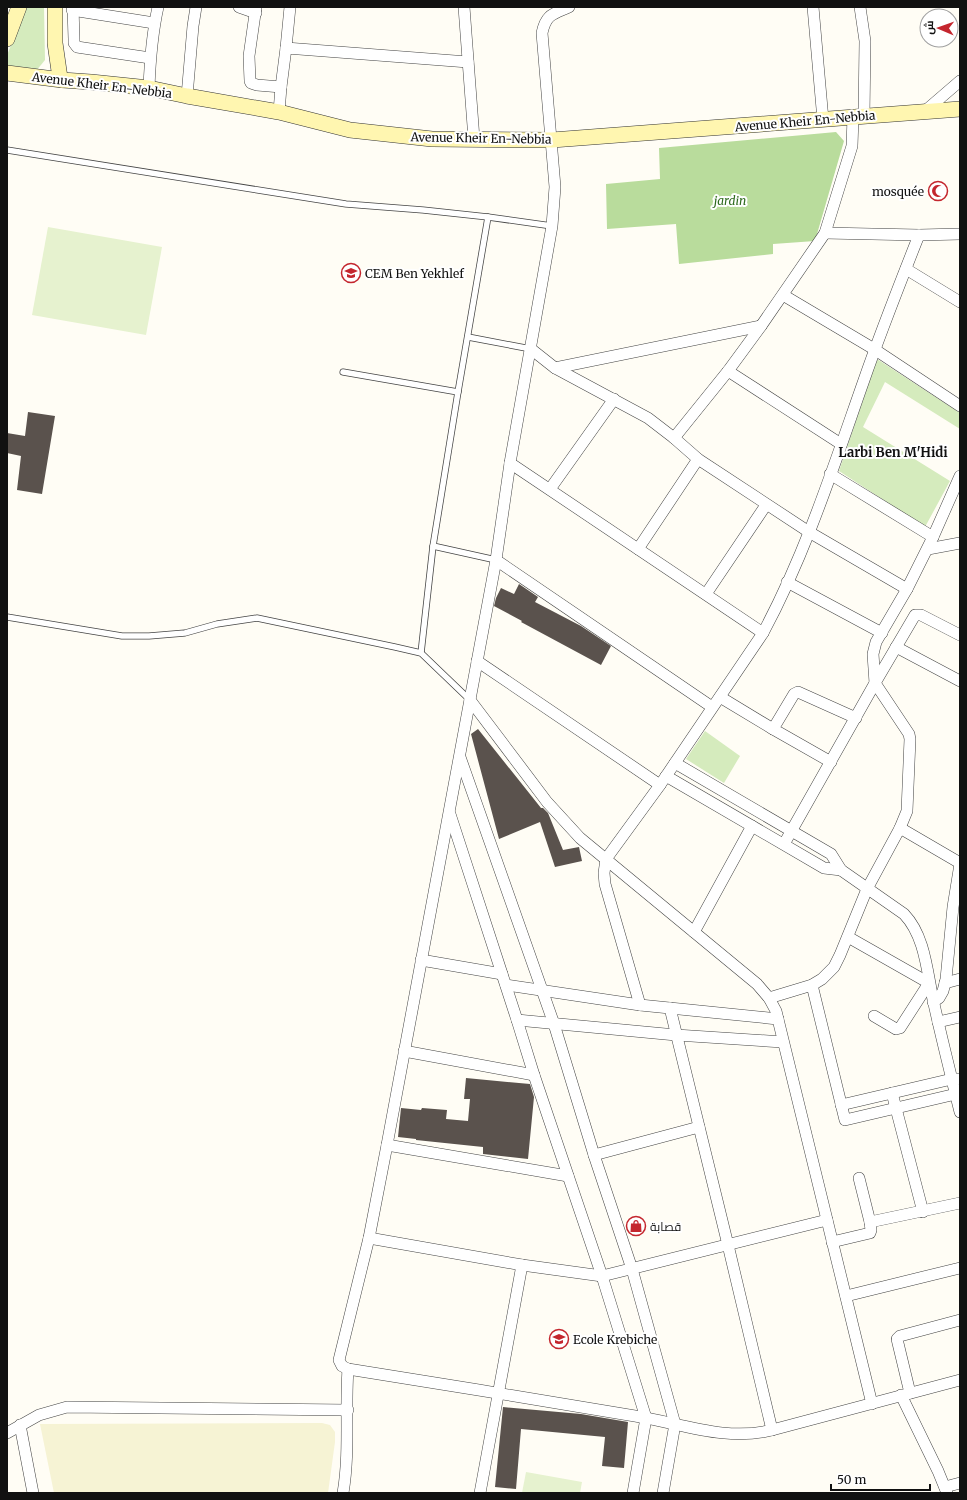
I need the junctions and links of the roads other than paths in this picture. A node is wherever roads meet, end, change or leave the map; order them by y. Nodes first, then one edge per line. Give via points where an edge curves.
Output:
1 (19, 7) edge
2 (55, 7) edge
3 (158, 7) edge
4 (196, 7) edge
5 (239, 7) edge
6 (290, 7) edge
7 (464, 7) edge
8 (569, 7) edge
9 (813, 7) edge
10 (860, 7) edge
11 (73, 9) edge
12 (256, 10) edge
13 (154, 23) junction
14 (7, 39) edge
15 (286, 48) junction
16 (150, 58) junction
17 (468, 62) junction
18 (7, 73) edge
19 (62, 80) junction
20 (960, 81) edge
21 (281, 87) junction
22 (149, 88) junction
23 (187, 96) junction
24 (960, 109) edge
25 (279, 112) junction
26 (924, 112) junction
27 (858, 117) junction
28 (823, 120) junction
29 (474, 139) junction
30 (552, 140) junction
31 (7, 150) edge
32 (488, 217) junction
33 (552, 226) junction
34 (825, 233) junction
35 (960, 234) edge
36 (919, 235) junction
37 (906, 269) junction
38 (783, 295) junction
39 (960, 302) edge
40 (761, 326) junction
41 (468, 337) junction
42 (531, 349) junction
43 (874, 349) junction
44 (555, 368) junction
45 (728, 371) junction
46 (343, 372) dead end
47 (458, 392) junction
48 (614, 399) junction
49 (960, 406) edge
50 (674, 438) junction
51 (841, 444) junction
52 (698, 459) junction
53 (510, 463) junction
54 (830, 474) junction
55 (960, 476) edge
56 (957, 486) edge
57 (550, 490) junction
58 (766, 505) junction
59 (809, 532) junction
60 (933, 537) junction
61 (960, 543) edge
62 (433, 546) junction
63 (638, 549) junction
64 (928, 549) junction
65 (496, 560) junction
66 (787, 582) junction
67 (907, 589) junction
68 (706, 594) junction
69 (7, 617) edge
70 (763, 632) junction
71 (882, 633) junction
72 (960, 635) edge
73 (896, 647) junction
74 (421, 654) junction
75 (477, 661) junction
76 (960, 680) edge
77 (875, 683) junction
78 (720, 697) junction
79 (470, 700) junction
80 (712, 708) junction
81 (856, 718) junction
82 (773, 729) junction
83 (460, 757) junction
84 (831, 762) junction
85 (675, 763) junction
86 (663, 780) junction
87 (729, 795) junction
88 (721, 808) junction
89 (449, 812) junction
90 (752, 826) junction
91 (900, 828) junction
92 (792, 831) junction
93 (784, 844) junction
94 (606, 859) junction
95 (960, 864) edge
96 (840, 870) junction
97 (867, 889) junction
98 (957, 906) edge
99 (694, 932) junction
100 (848, 937) junction
101 (421, 960) junction
102 (502, 974) junction
103 (960, 979) edge
104 (929, 983) junction
105 (945, 983) junction
106 (506, 985) junction
107 (812, 985) junction
108 (544, 991) junction
109 (769, 998) junction
110 (934, 1002) junction
111 (640, 1005) junction
112 (670, 1008) junction
113 (874, 1016) dead end
114 (960, 1017) edge
115 (778, 1019) junction
116 (517, 1020) junction
117 (938, 1022) junction
118 (554, 1024) junction
119 (676, 1035) junction
120 (783, 1042) junction
121 (404, 1051) junction
122 (534, 1075) junction
123 (956, 1079) edge
124 (958, 1092) edge
125 (892, 1093) junction
126 (841, 1105) junction
127 (896, 1108) junction
128 (960, 1112) edge
129 (699, 1127) junction
130 (387, 1145) junction
131 (594, 1155) junction
132 (568, 1176) junction
133 (859, 1178) dead end
134 (960, 1203) edge
135 (923, 1212) junction
136 (827, 1220) junction
137 (870, 1222) junction
138 (369, 1238) junction
139 (832, 1242) junction
140 (728, 1245) junction
141 (522, 1265) junction
142 (960, 1268) edge
143 (632, 1269) junction
144 (602, 1276) junction
145 (846, 1296) junction
146 (960, 1320) edge
147 (348, 1369) junction
148 (960, 1380) edge
149 (498, 1393) junction
150 (906, 1394) junction
151 (872, 1404) junction
152 (348, 1410) junction
153 (646, 1418) junction
154 (675, 1424) junction
155 (20, 1425) junction
156 (772, 1430) junction
157 (7, 1433) edge
158 (960, 1483) edge
159 (946, 1490) edge
160 (33, 1493) edge
161 (343, 1493) edge
162 (480, 1493) edge
163 (633, 1493) edge
164 (662, 1493) edge

1 - 14 main road
2 - 19 main road via 56,58
3 - 13 street
4 - 23 street
5 - 12 street
6 - 15 street
7 - 17 street
8 - 30 street via 551,15 544,23 542,33
9 - 28 street
10 - 27 street via 865,41
11 - 13 street
11 - 16 street via 74,43 77,47
12 - 21 street via 250,56 250,83
13 - 16 street
15 - 17 street
15 - 21 street
16 - 22 street
17 - 29 street
18 - 19 main road, Avenue Kheir En-Nebbia
19 - 22 main road, Avenue Kheir En-Nebbia
20 - 26 street
21 - 25 street
22 - 23 main road, Avenue Kheir En-Nebbia
23 - 25 main road, Avenue Kheir En-Nebbia
24 - 26 main road, Avenue Kheir En-Nebbia
25 - 29 main road, Avenue Kheir En-Nebbia via 350,130 432,139
26 - 27 main road, Avenue Kheir En-Nebbia
27 - 28 main road, Avenue Kheir En-Nebbia
27 - 34 street via 852,146
28 - 30 main road, Avenue Kheir En-Nebbia
29 - 30 main road, Avenue Kheir En-Nebbia
30 - 33 street via 555,187
31 - 32 lane via 346,204
32 - 33 lane
32 - 41 lane
33 - 42 street
34 - 36 street
34 - 38 street
35 - 36 street
36 - 37 street
37 - 39 street
37 - 43 street
38 - 40 street
38 - 43 street
40 - 44 street
40 - 45 street
41 - 42 lane
41 - 47 lane
42 - 44 street
42 - 53 street
43 - 49 street
43 - 51 street
44 - 48 street
45 - 50 street
45 - 51 street
46 - 47 lane
47 - 62 lane
48 - 50 street via 648,418
48 - 57 street
50 - 52 street
51 - 54 street
52 - 58 street
52 - 63 street
53 - 57 street
53 - 65 street
54 - 59 street
54 - 60 street
55 - 56 street
56 - 60 street
57 - 63 street
58 - 59 street
58 - 68 street
59 - 66 street
59 - 67 street
60 - 64 street
61 - 64 street
62 - 65 lane
62 - 74 lane
63 - 68 street
64 - 67 street
65 - 75 street
65 - 80 street
66 - 70 street
66 - 71 street
67 - 71 street
68 - 70 street
69 - 74 lane via 122,636 185,633 217,624 257,618
70 - 78 street
71 - 77 street via 873,654
72 - 73 street via 917,615
73 - 76 street
73 - 77 street
74 - 79 lane
75 - 79 street
75 - 86 street
77 - 81 street
77 - 91 street via 910,739 908,804
78 - 80 street
78 - 82 street
79 - 83 street
79 - 94 street via 547,802 580,838
80 - 85 street
81 - 82 street via 798,692 794,694
81 - 84 street
82 - 84 street
83 - 89 street
83 - 108 street
84 - 92 street
85 - 86 street
85 - 87 street
86 - 88 street
86 - 94 street
87 - 88 street
87 - 92 street
88 - 90 street
89 - 101 street
89 - 102 street
90 - 93 street
90 - 99 street
91 - 95 street
91 - 97 street
92 - 93 street
92 - 96 street via 831,854
93 - 96 street via 824,868
94 - 99 street
94 - 111 street via 605,884
95 - 98 street
96 - 97 street
97 - 100 street
97 - 104 street via 904,914 915,927
98 - 105 street
99 - 109 street via 757,984
100 - 104 street
100 - 107 street via 834,967
101 - 102 street
101 - 121 street
102 - 106 street
103 - 105 street
104 - 110 street
104 - 113 street via 900,1028 896,1029
105 - 110 street via 939,998
106 - 108 street
106 - 116 street
107 - 109 street
107 - 126 street
108 - 111 street
108 - 118 street
109 - 115 street
110 - 117 street
111 - 112 street
112 - 115 street
112 - 119 street
114 - 117 street
115 - 120 street
116 - 118 street
116 - 122 street
117 - 123 street
118 - 119 street
118 - 131 street
119 - 120 street
119 - 129 street
120 - 136 street
121 - 122 street
121 - 130 street
122 - 132 street
123 - 124 street
123 - 125 street
124 - 127 street
124 - 128 street
125 - 126 street
125 - 127 street
126 - 127 street via 846,1121
127 - 135 street
129 - 131 street
129 - 140 street
130 - 132 street
130 - 138 street
131 - 143 street
132 - 144 street
133 - 137 street
134 - 135 street
135 - 137 street
136 - 139 street
136 - 140 street
137 - 139 street via 870,1233
138 - 141 street
138 - 147 street via 338,1356 339,1363
139 - 145 street
140 - 143 street
140 - 156 street
141 - 144 street
141 - 149 street
142 - 145 street
143 - 144 street
143 - 154 street
144 - 153 street
145 - 151 street
146 - 150 street via 900,1336 898,1339
147 - 149 street
147 - 152 street
148 - 150 street
149 - 153 street
149 - 162 street
150 - 151 street
150 - 159 street
151 - 156 street
152 - 155 street via 67,1408 39,1415
152 - 161 street
153 - 154 street
153 - 163 street
154 - 156 street via 725,1434 752,1434
154 - 164 street
155 - 157 street
155 - 160 street
158 - 159 street

